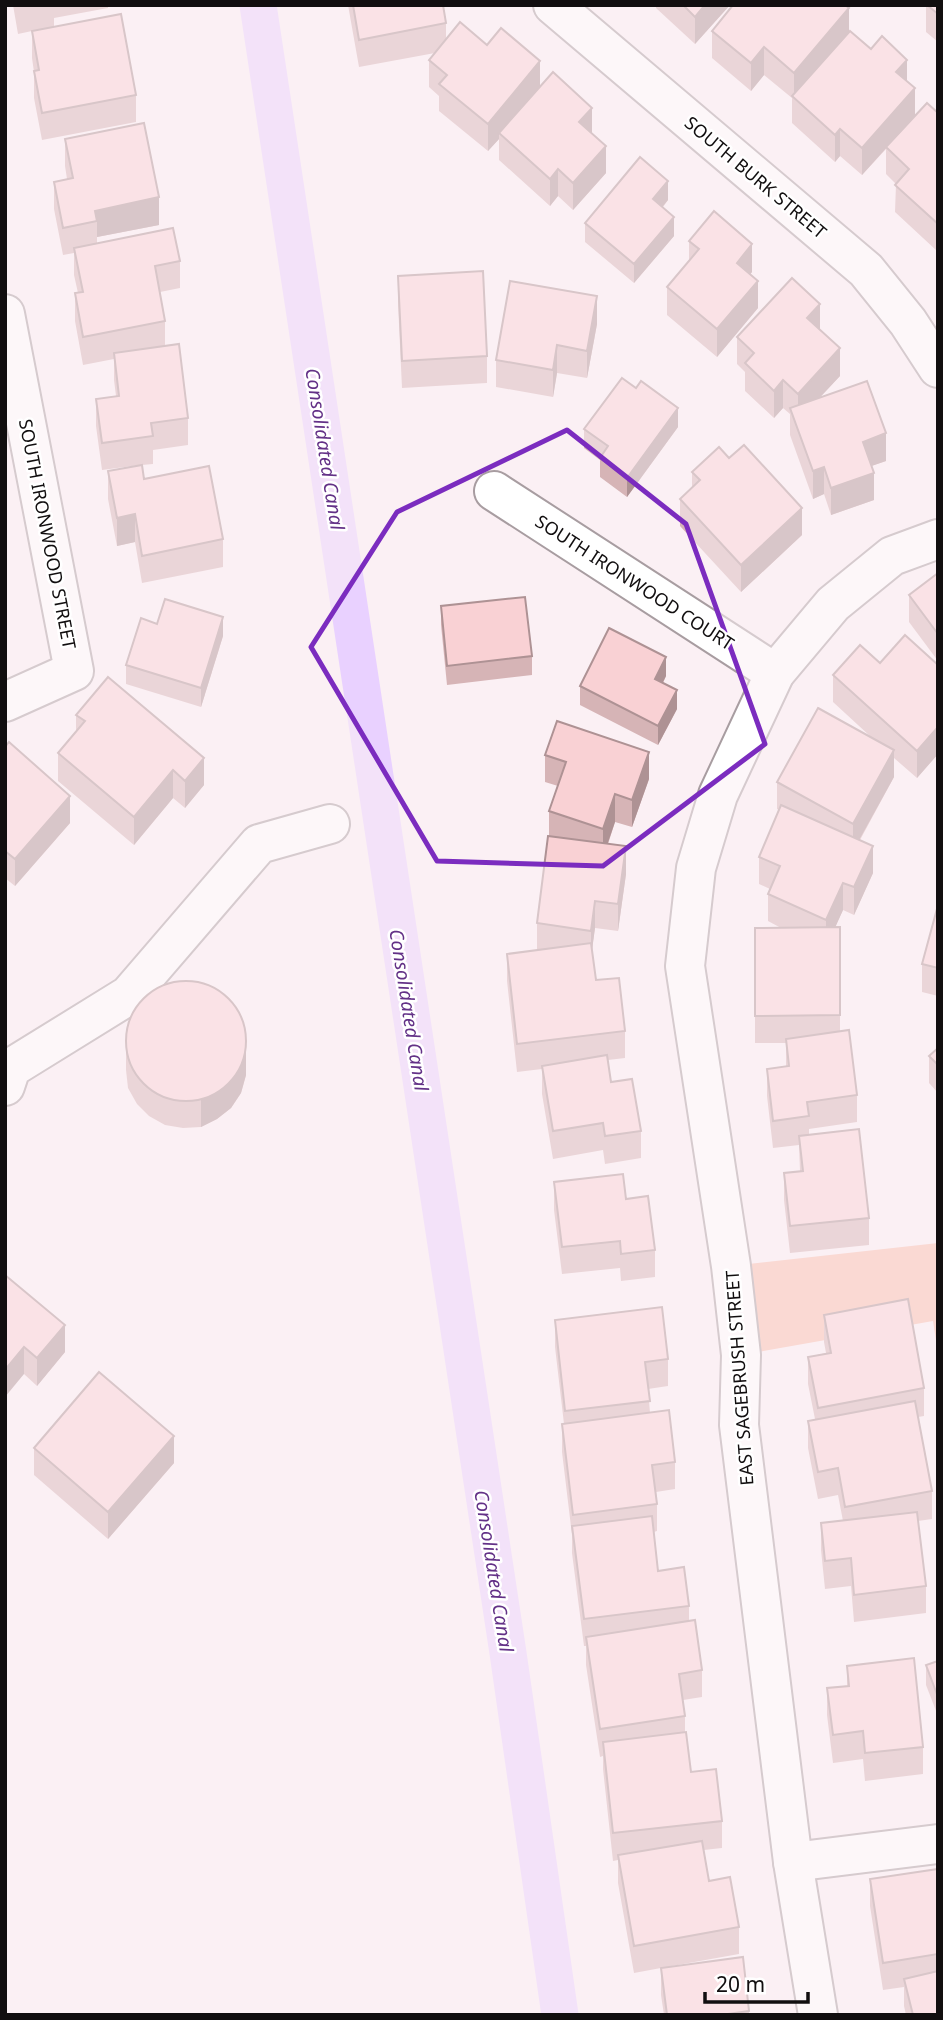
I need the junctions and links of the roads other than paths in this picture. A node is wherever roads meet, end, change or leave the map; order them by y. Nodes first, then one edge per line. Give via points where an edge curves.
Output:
1 (553, 5) edge
2 (5, 314) edge
3 (938, 368) edge
4 (494, 491) dead end
5 (938, 539) edge
6 (775, 673) junction
7 (5, 702) edge
8 (330, 824) dead end
9 (5, 1086) edge
10 (938, 1844) edge
11 (793, 1862) junction
12 (818, 2015) edge

1 - 3 street, SOUTH BURK STREET via 866,270
2 - 7 street, SOUTH IRONWOOD STREET via 74,671
4 - 6 street, SOUTH IRONWOOD COURT
5 - 6 street via 892,556 833,604
6 - 11 street, EAST SAGEBRUSH STREET via 718,795 696,868 685,966 731,1266 741,1355 739,1424
8 - 9 street via 259,845 130,995 11,1068
10 - 11 street
11 - 12 street, EAST SAGEBRUSH STREET

